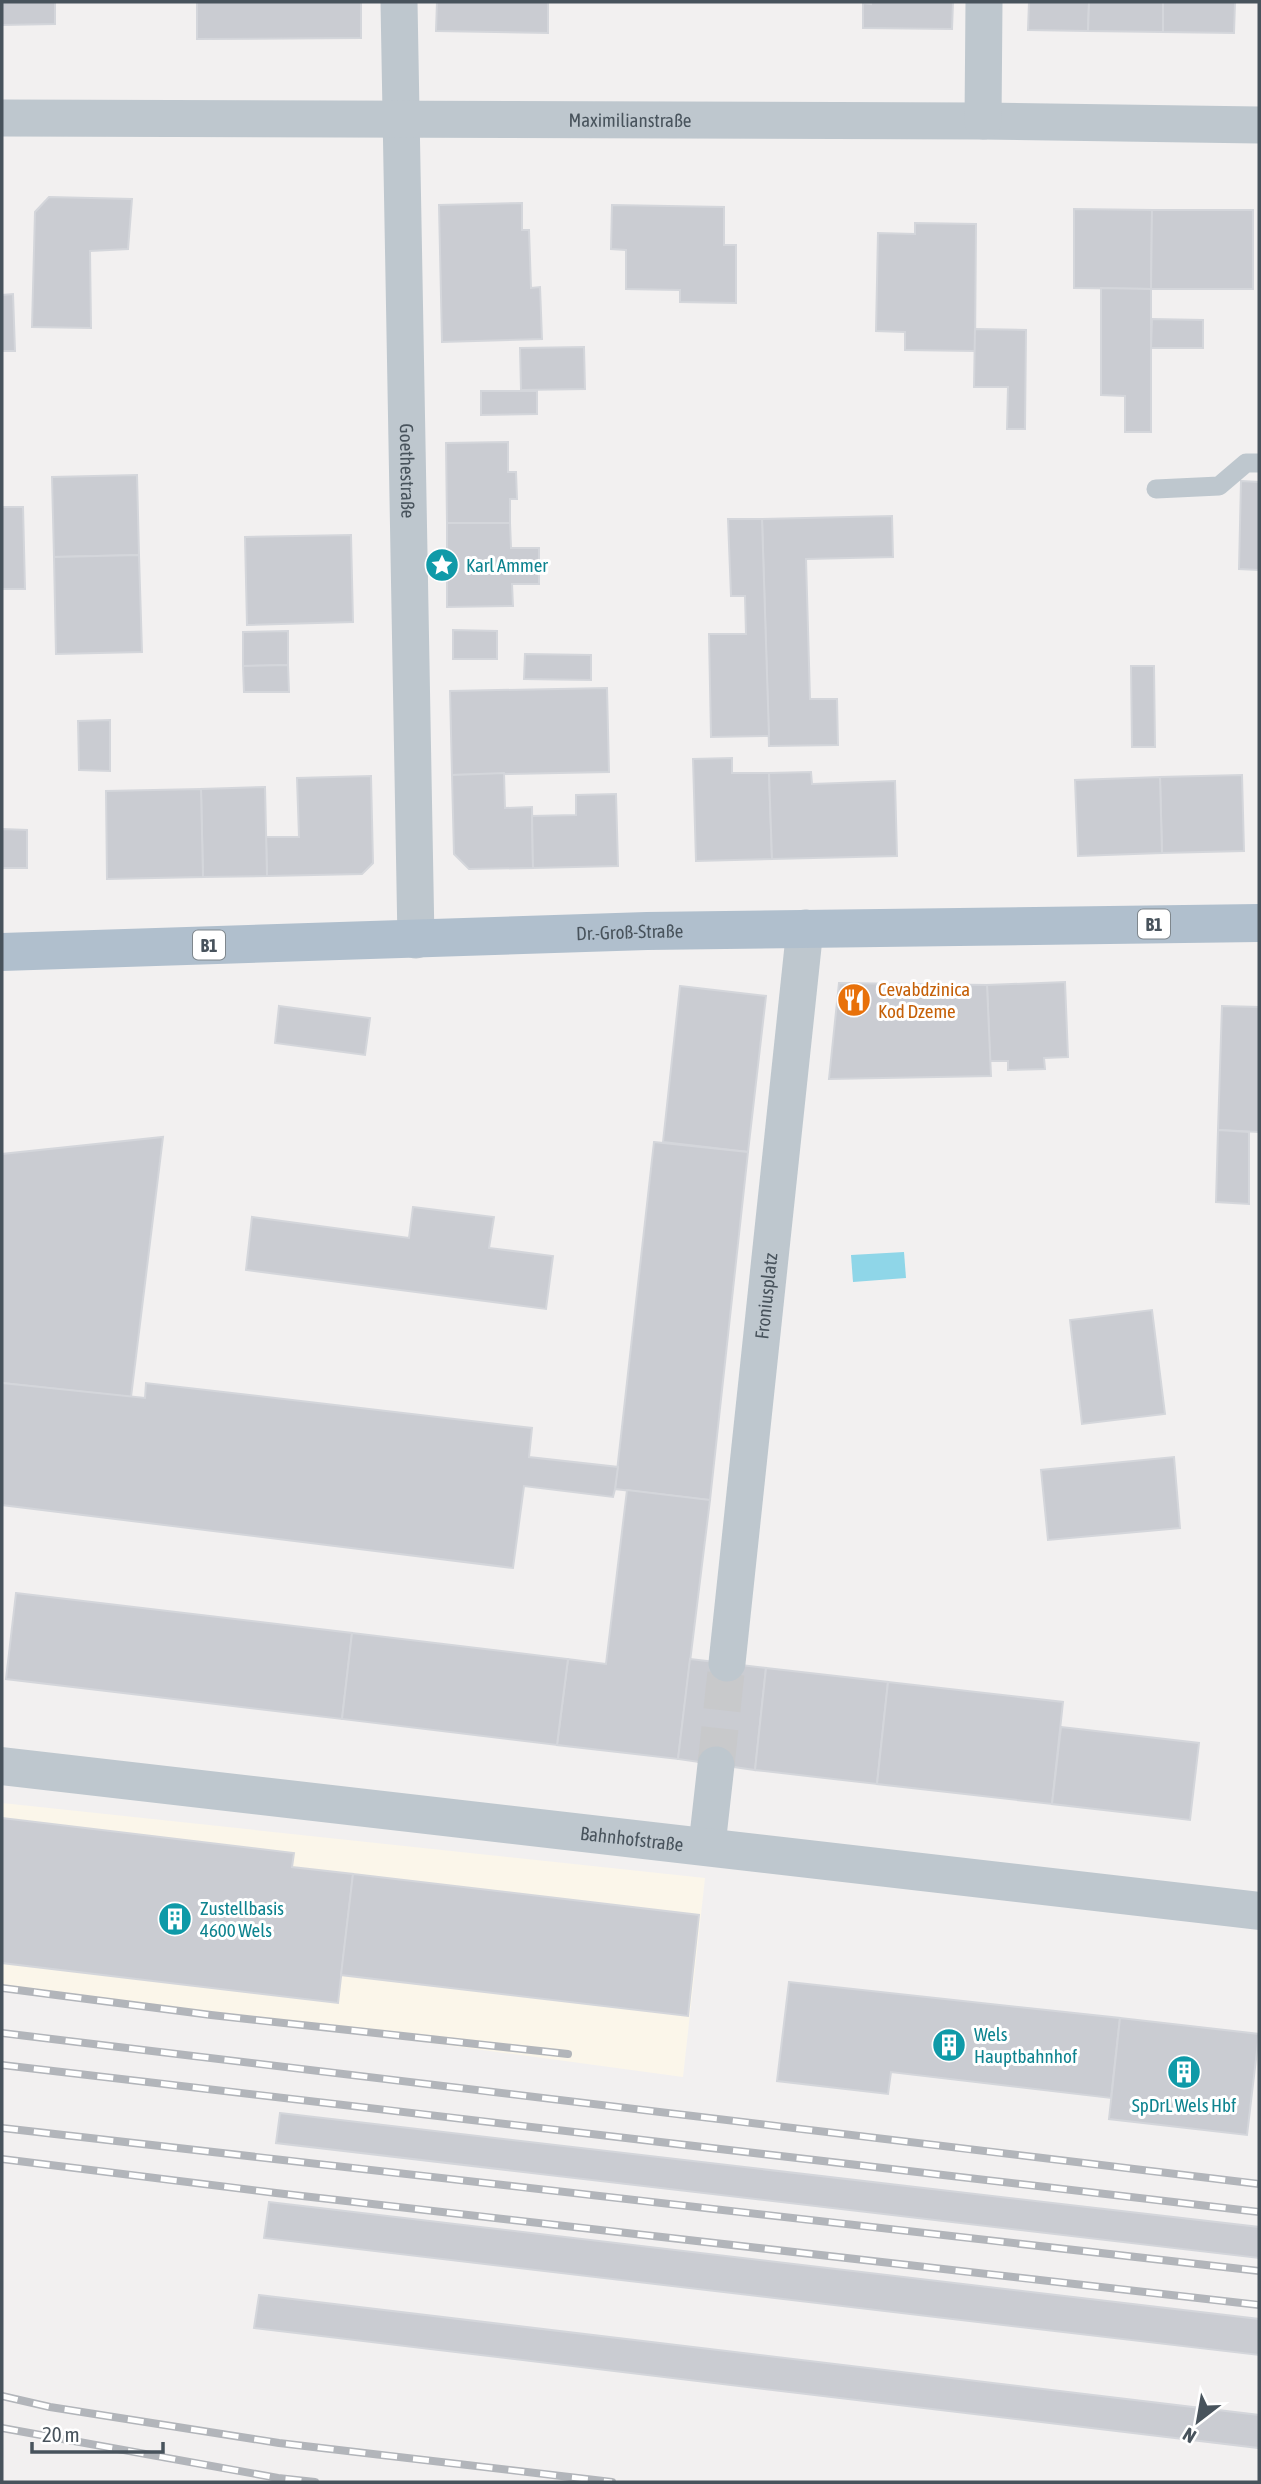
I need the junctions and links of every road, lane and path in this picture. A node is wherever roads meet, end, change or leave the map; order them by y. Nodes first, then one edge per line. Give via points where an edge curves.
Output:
1 (400, 2) edge
2 (984, 2) edge
3 (2, 118) edge
4 (402, 118) junction
5 (983, 121) junction
6 (1259, 125) edge
7 (1259, 463) edge
8 (1156, 489) dead end
9 (1259, 923) edge
10 (805, 928) junction
11 (416, 940) junction
12 (2, 952) edge
13 (727, 1663) tunnel mouth
14 (716, 1765) tunnel mouth
15 (2, 1766) edge
16 (707, 1845) junction
17 (1259, 1911) edge

1 - 4 street, Goethestraße
2 - 5 street
3 - 4 street, Maximilianstraße
4 - 5 street, Maximilianstraße
4 - 11 street, Goethestraße
5 - 6 street, Maximilianstraße
7 - 8 lane via 1246,463 1219,486
9 - 10 main road, Dr.-Groß-Straße / B1
10 - 11 main road, Dr.-Groß-Straße / B1
10 - 13 street, Froniusplatz
11 - 12 main road, Dr.-Groß-Straße / B1
14 - 16 street
15 - 16 street, Bahnhofstraße
16 - 17 street, Bahnhofstraße

